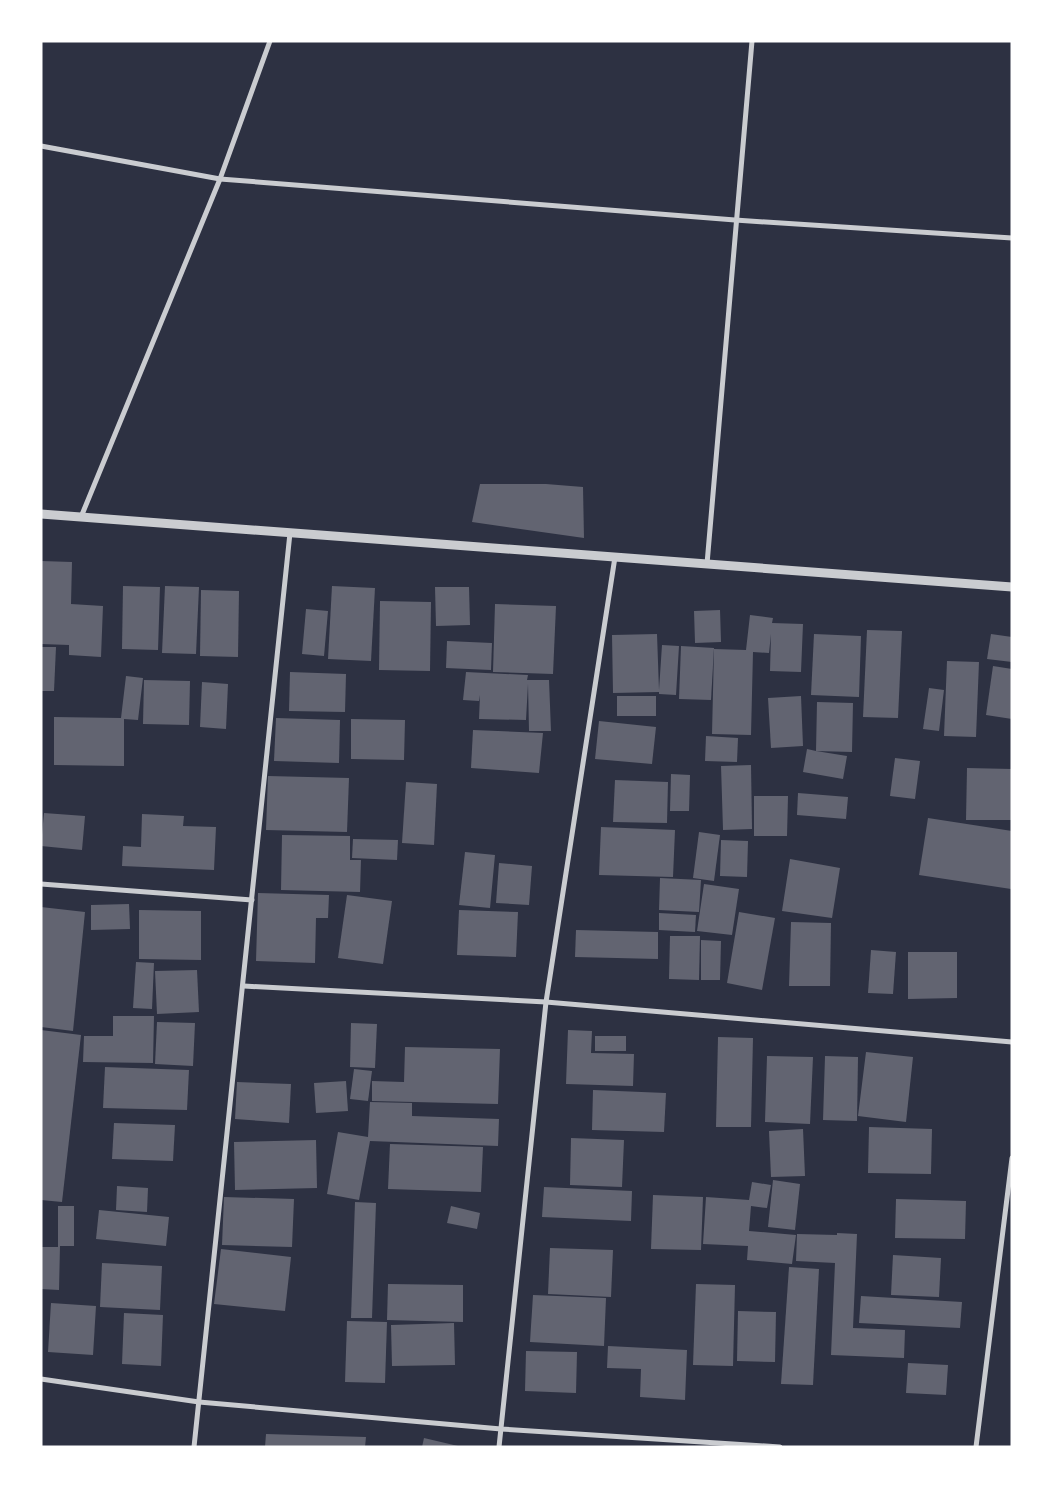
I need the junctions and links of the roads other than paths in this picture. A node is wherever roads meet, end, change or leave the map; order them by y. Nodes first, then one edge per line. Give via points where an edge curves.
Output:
1 (270, 41) edge
2 (752, 41) edge
3 (41, 146) edge
4 (220, 179) junction
5 (735, 220) junction
6 (1012, 238) edge
7 (41, 514) edge
8 (81, 518) junction
9 (290, 533) junction
10 (615, 557) junction
11 (706, 564) junction
12 (1012, 587) edge
13 (41, 884) edge
14 (252, 900) junction
15 (244, 986) junction
16 (546, 1002) junction
17 (1012, 1042) edge
18 (1012, 1158) edge
19 (41, 1379) edge
20 (200, 1402) junction
21 (501, 1429) junction
22 (194, 1447) edge
23 (498, 1447) edge
24 (780, 1447) edge
25 (976, 1447) edge

1 - 4 street
2 - 5 street
3 - 4 street
4 - 5 street
4 - 8 street
5 - 6 street
5 - 11 street
7 - 8 street
8 - 9 street
9 - 10 street
9 - 14 street
10 - 11 street
10 - 16 street
11 - 12 street
13 - 14 street
14 - 15 street
15 - 16 street
15 - 20 street
16 - 17 street
16 - 21 street
18 - 25 street
19 - 20 street
20 - 21 street
20 - 22 street
21 - 23 street
21 - 24 street

